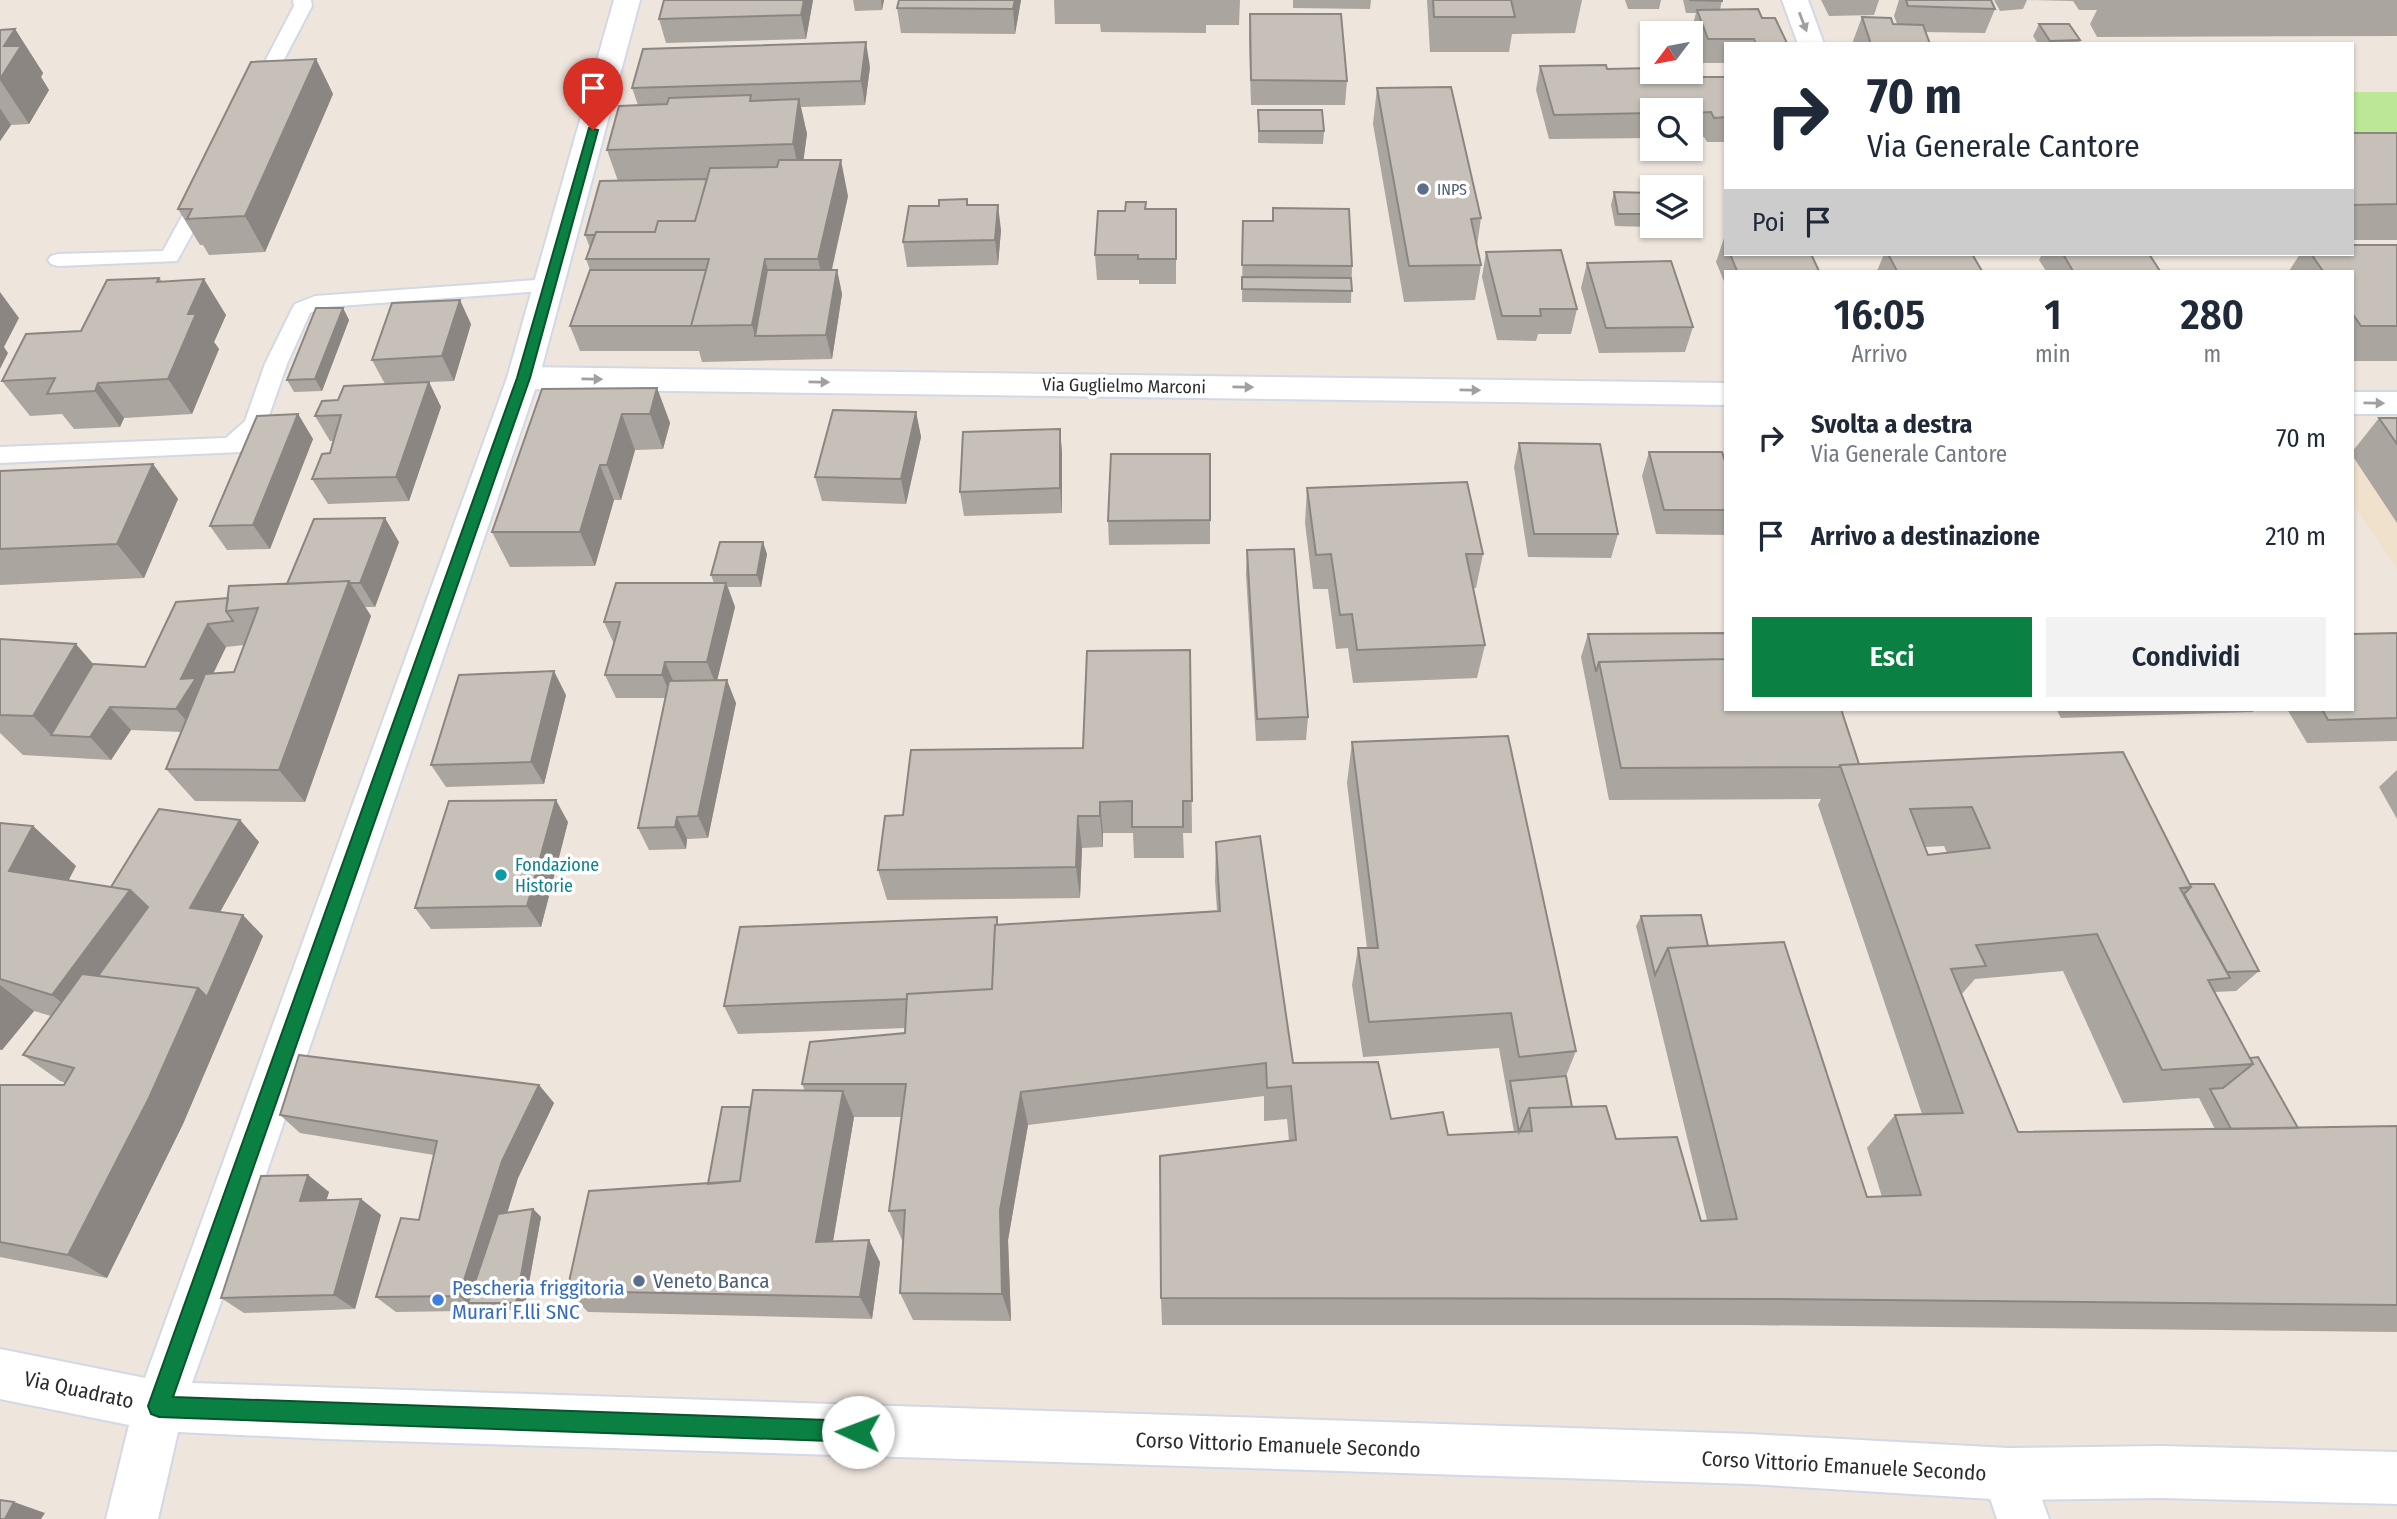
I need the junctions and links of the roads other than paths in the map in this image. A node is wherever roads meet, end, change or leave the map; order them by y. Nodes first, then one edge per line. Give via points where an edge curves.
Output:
1 (302, 0) edge
2 (627, 0) edge
3 (1794, 0) edge
4 (1810, 42) edge
5 (246, 113) edge
6 (215, 173) edge
7 (58, 260) dead end
8 (550, 285) junction
9 (523, 378) junction
10 (1724, 394) edge
11 (2354, 403) edge
12 (2397, 403) edge
13 (0, 455) edge
14 (0, 1374) edge
15 (159, 1406) junction
16 (2397, 1478) edge
17 (2015, 1497) edge
18 (132, 1519) edge

1 - 5 lane via 303,6
2 - 8 street
3 -> 4 street
6 - 7 lane via 170,257
8 - 9 street
8 - 13 lane via 321,301 302,309 255,424 232,446
9 -> 10 street, Via Guglielmo Marconi
9 - 15 street
11 -> 12 street
14 - 15 street, Via Quadrato
15 - 17 street, Corso Vittorio Emanuele Secondo via 1750,1460
15 - 18 street
16 - 17 street, Corso Vittorio Emanuele Secondo via 2161,1472

